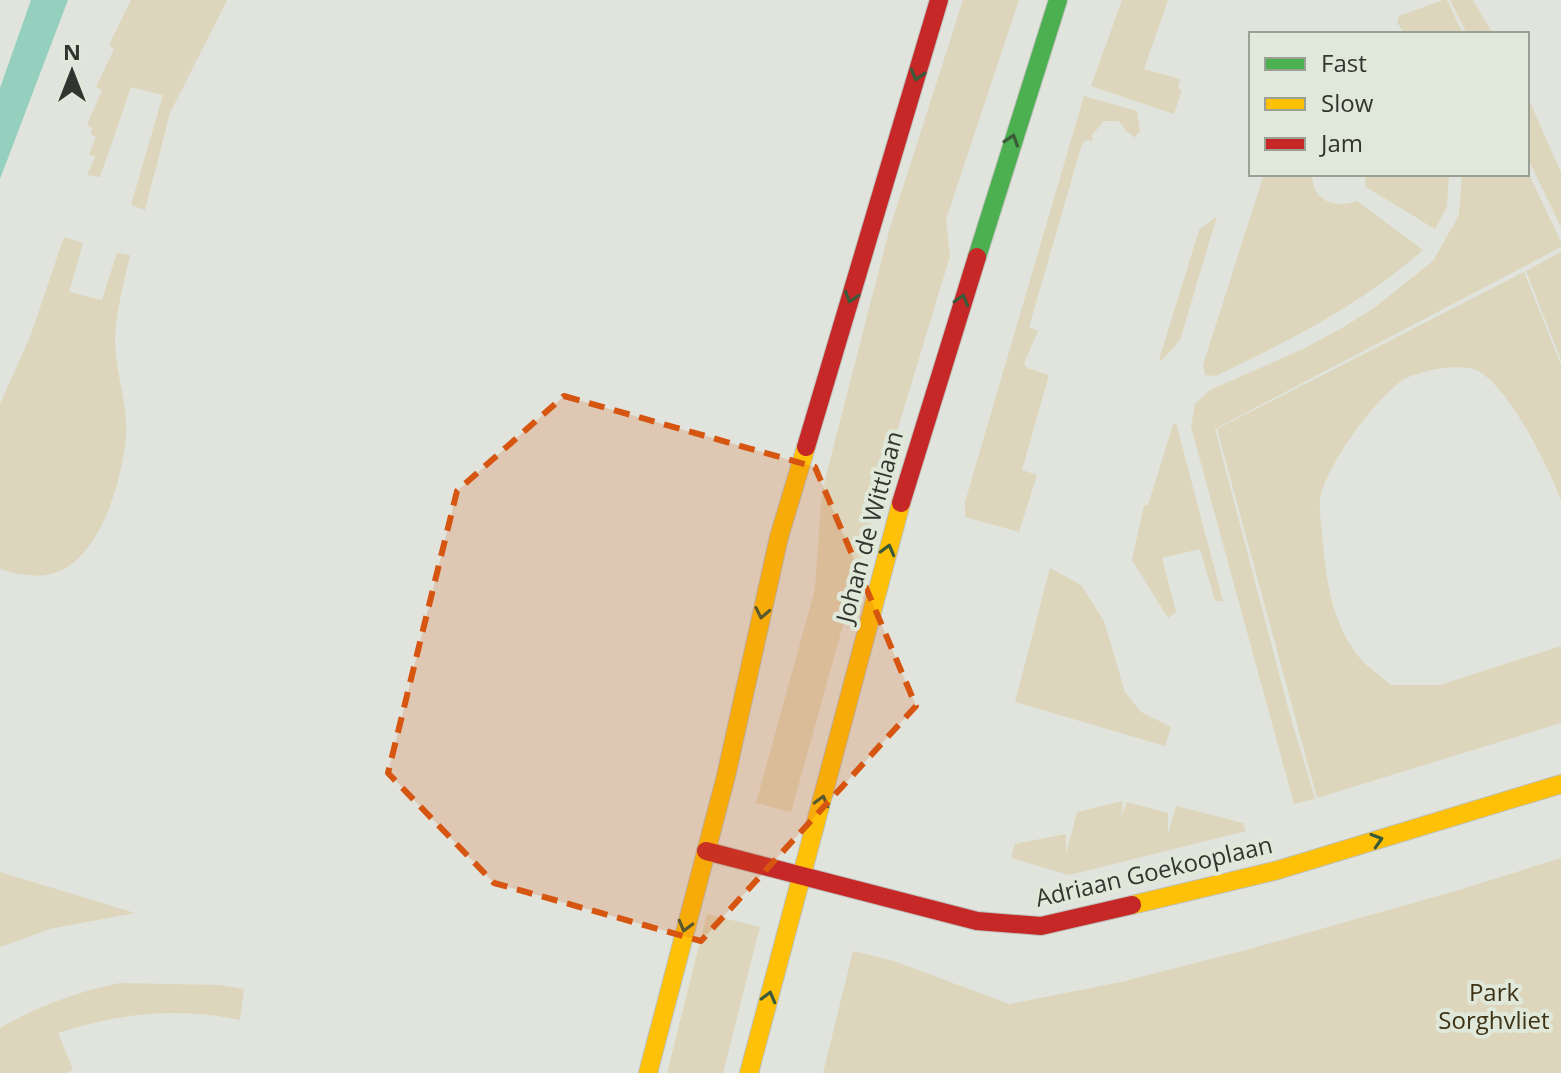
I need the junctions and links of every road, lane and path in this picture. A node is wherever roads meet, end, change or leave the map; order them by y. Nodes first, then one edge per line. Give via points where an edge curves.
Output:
1 (939, 0) edge
2 (1058, 0) edge
3 (1561, 784) edge
4 (706, 851) junction
5 (800, 876) junction
6 (648, 1073) edge
7 (749, 1073) edge

1 -> 4 main road via 779,537
5 -> 2 main road, Johan de Wittlaan via 910,469
5 -> 3 main road, Adriaan Goekooplaan via 977,921 1041,926 1303,862
4 - 5 main road, Adriaan Goekooplaan
4 -> 6 main road
7 -> 5 main road, Johan de Wittlaan

